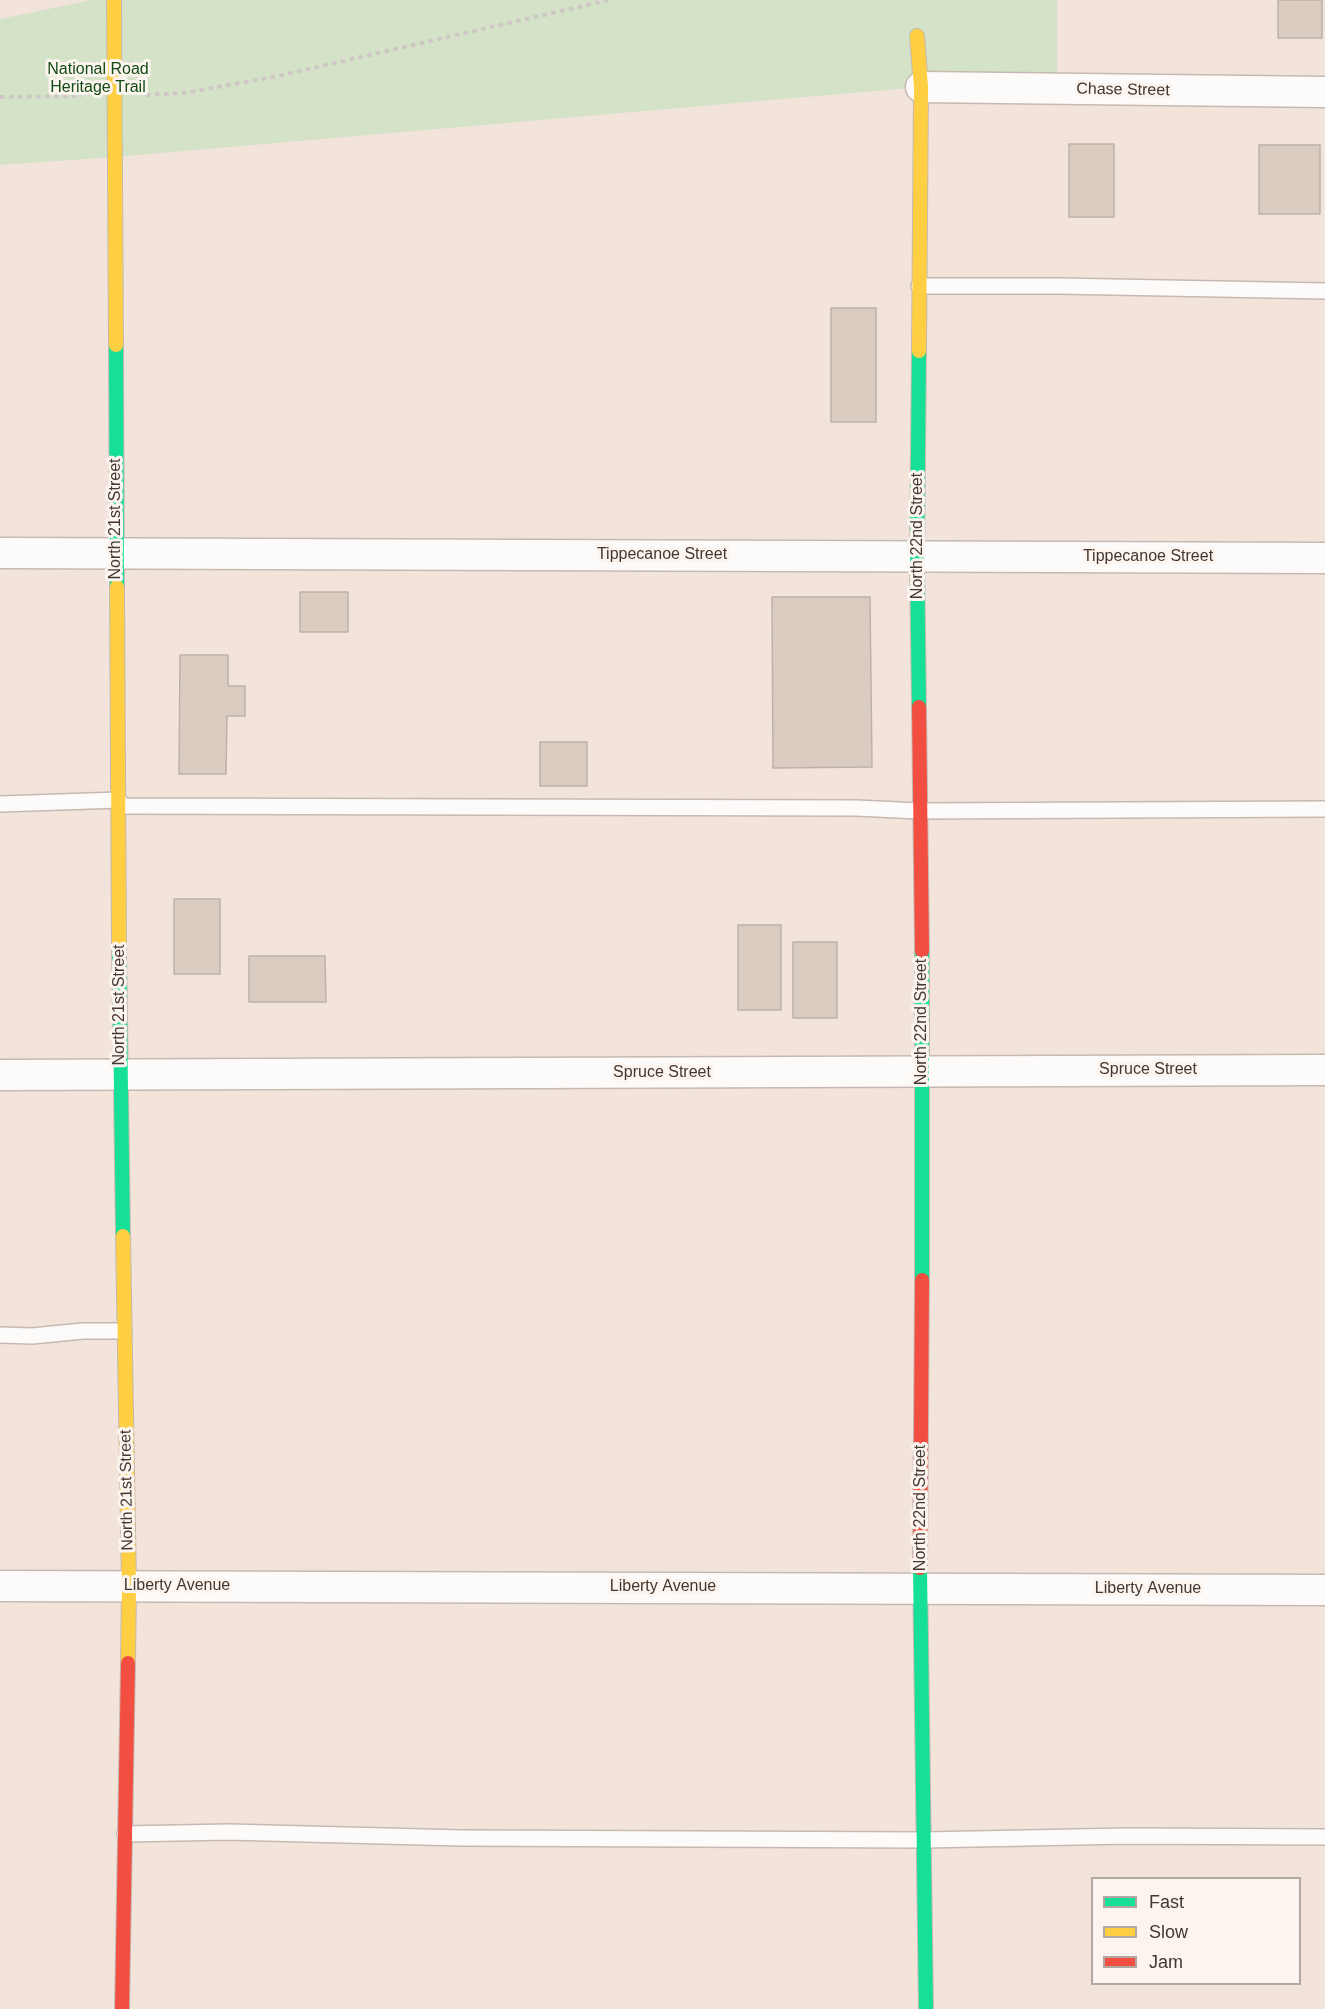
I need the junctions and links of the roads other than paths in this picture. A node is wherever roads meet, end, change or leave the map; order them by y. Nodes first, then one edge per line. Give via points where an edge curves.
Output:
1 (114, 0) edge
2 (917, 36) dead end
3 (921, 87) junction
4 (1325, 93) edge
5 (919, 286) junction
6 (1325, 291) edge
7 (0, 553) edge
8 (116, 553) junction
9 (917, 557) junction
10 (1325, 558) edge
11 (119, 803) junction
12 (0, 804) edge
13 (1325, 809) edge
14 (920, 811) junction
15 (1325, 1070) edge
16 (923, 1071) junction
17 (0, 1075) edge
18 (120, 1076) junction
19 (124, 1331) junction
20 (0, 1335) edge
21 (0, 1586) edge
22 (129, 1586) junction
23 (920, 1588) junction
24 (1325, 1590) edge
25 (125, 1834) junction
26 (1325, 1837) edge
27 (924, 1840) junction
28 (122, 2009) edge
29 (926, 2009) edge

1 - 8 street, North 21st Street
2 - 3 street, North 22nd Street
3 - 4 street, Chase Street
3 - 5 street, North 22nd Street
5 - 6 lane
5 - 9 street, North 22nd Street
7 - 8 street, Tippecanoe Street
8 - 9 street, Tippecanoe Street
8 - 11 street, North 21st Street
9 - 10 street, Tippecanoe Street
9 - 14 street, North 22nd Street
11 - 12 lane
11 - 14 lane
11 - 18 street, North 21st Street
13 - 14 lane
14 - 16 street, North 22nd Street
15 - 16 street, Spruce Street
16 - 18 street, Spruce Street
16 - 23 street, North 22nd Street
17 - 18 street, Spruce Street
18 - 19 street, North 21st Street
19 - 20 lane
19 - 22 street, North 21st Street
21 - 22 street, Liberty Avenue
22 - 23 street, Liberty Avenue
22 - 25 street, North 21st Street
23 - 24 street, Liberty Avenue
23 - 27 street, North 22nd Street
25 - 27 lane
25 - 28 street, North 21st Street
26 - 27 lane
27 - 29 street, North 22nd Street

